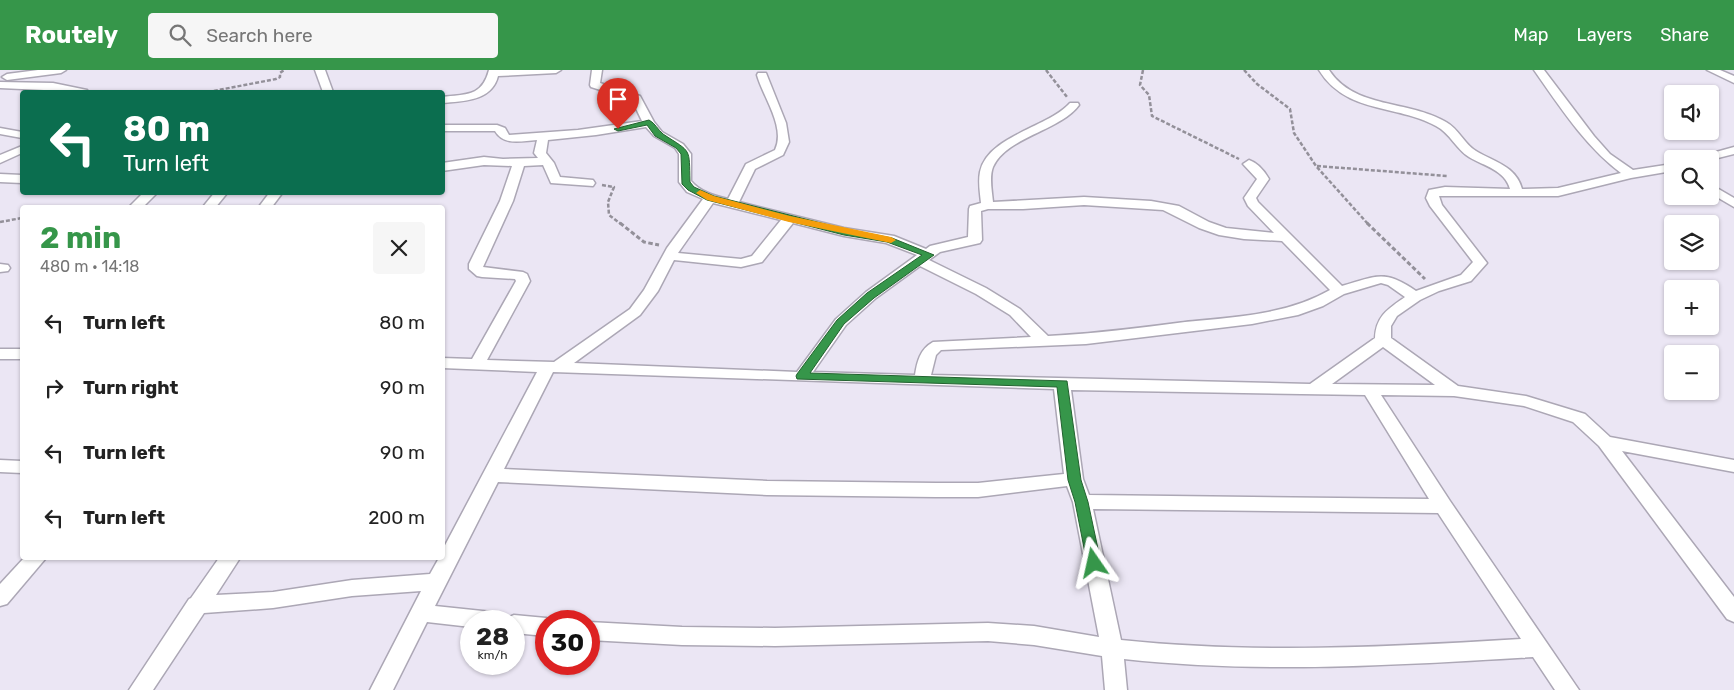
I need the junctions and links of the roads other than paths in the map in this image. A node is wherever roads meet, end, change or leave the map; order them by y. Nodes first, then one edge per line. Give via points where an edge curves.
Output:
1 (61, 70) edge
2 (320, 70) edge
3 (556, 70) edge
4 (597, 70) edge
5 (1324, 70) edge
6 (1539, 70) edge
7 (1712, 70) edge
8 (494, 72) edge
9 (762, 76) dead end
10 (0, 78) edge
11 (1734, 80) edge
12 (0, 85) edge
13 (73, 90) edge
14 (327, 90) edge
15 (445, 100) edge
16 (1074, 105) road end
17 (649, 123) junction
18 (445, 128) edge
19 (0, 132) edge
20 (20, 135) edge
21 (543, 137) junction
22 (20, 150) edge
23 (1734, 150) edge
24 (1719, 154) edge
25 (0, 160) edge
26 (546, 161) junction
27 (519, 162) junction
28 (1249, 164) road end
29 (445, 167) edge
30 (1664, 169) edge
31 (1631, 174) junction
32 (0, 178) edge
33 (20, 179) edge
34 (589, 183) road end
35 (1517, 193) junction
36 (1719, 194) edge
37 (149, 195) edge
38 (219, 195) edge
39 (275, 195) edge
40 (710, 198) junction
41 (1734, 203) edge
42 (732, 204) junction
43 (137, 205) edge
44 (211, 205) edge
45 (266, 205) edge
46 (987, 206) junction
47 (789, 219) junction
48 (1284, 237) junction
49 (673, 252) junction
50 (925, 258) junction
51 (1339, 291) junction
52 (1415, 297) junction
53 (1043, 340) junction
54 (1383, 340) junction
55 (0, 354) edge
56 (20, 354) edge
57 (445, 363) edge
58 (476, 364) junction
59 (553, 367) junction
60 (802, 376) junction
61 (922, 380) junction
62 (1062, 384) junction
63 (1314, 389) junction
64 (1369, 389) junction
65 (1454, 391) junction
66 (1605, 442) junction
67 (0, 466) edge
68 (1734, 466) edge
69 (20, 467) edge
70 (493, 475) junction
71 (1074, 480) junction
72 (1082, 502) junction
73 (1443, 506) junction
74 (34, 560) edge
75 (229, 560) edge
76 (436, 582) junction
77 (0, 598) edge
78 (196, 606) junction
79 (421, 613) junction
80 (1734, 613) edge
81 (460, 617) edge
82 (600, 632) edge
83 (1539, 647) junction
84 (1112, 648) junction
85 (140, 690) edge
86 (381, 690) edge
87 (1116, 690) edge
88 (1568, 690) edge

1 - 10 street
2 - 14 street
3 - 8 street
4 - 17 street via 595,85 636,98
5 - 35 street via 1335,85 1353,97 1412,112 1442,124 1471,153 1510,174
6 - 31 street via 1590,138 1606,156
7 - 11 street
8 - 15 street via 489,88 484,92
9 - 42 street via 782,127 782,146 776,153 750,166
12 - 13 street via 53,86
16 - 46 street via 992,158 986,168
17 - 21 street via 592,134
17 - 40 street via 685,154 685,182
18 - 21 street via 497,128 507,138
19 - 20 street
21 - 26 street via 540,153
22 - 25 street
23 - 24 street
26 - 27 street
26 - 34 street via 555,180
27 - 29 street via 484,161
27 - 58 street via 510,193 491,229 476,269 482,273 518,275 523,281
28 - 48 street via 1263,179 1250,198 1252,203
30 - 31 street
31 - 35 street via 1558,192
32 - 33 street
35 - 52 street via 1434,193 1432,198 1436,206 1480,263 1466,278
36 - 41 street
37 - 43 street
38 - 44 street
39 - 45 street
40 - 42 street
40 - 49 street
42 - 47 street
46 - 48 street via 1015,207 1060,202 1156,205 1178,210 1220,231
46 - 50 street via 975,208 975,240 942,247
47 - 49 street via 757,259 750,262
47 - 50 street via 889,240
48 - 51 street
49 - 59 street via 635,312
50 - 53 street via 1015,312
50 - 60 street via 841,322
51 - 52 street via 1381,279 1393,282
51 - 53 street via 1293,312 1252,320 1086,339
52 - 54 street via 1389,315 1383,326
53 - 61 street via 938,344 929,352
54 - 63 street
54 - 65 street
55 - 56 street
57 - 58 street
58 - 59 street
59 - 60 street
59 - 70 street
60 - 61 street
61 - 62 street
62 - 63 street
62 - 71 street
63 - 64 street
64 - 65 street
64 - 73 street
65 - 66 street via 1526,402 1568,414 1586,423
66 - 68 street
66 - 80 street
67 - 69 street
70 - 71 street via 767,488 936,490 978,490
70 - 76 street
71 - 72 street
72 - 73 street
72 - 84 street
73 - 83 street
74 - 77 street
75 - 78 street
76 - 78 street
76 - 79 street
78 - 85 street
79 - 81 street
79 - 86 street
82 - 84 street via 757,637 1011,632
83 - 84 street via 1290,658
83 - 88 street
84 - 87 street

